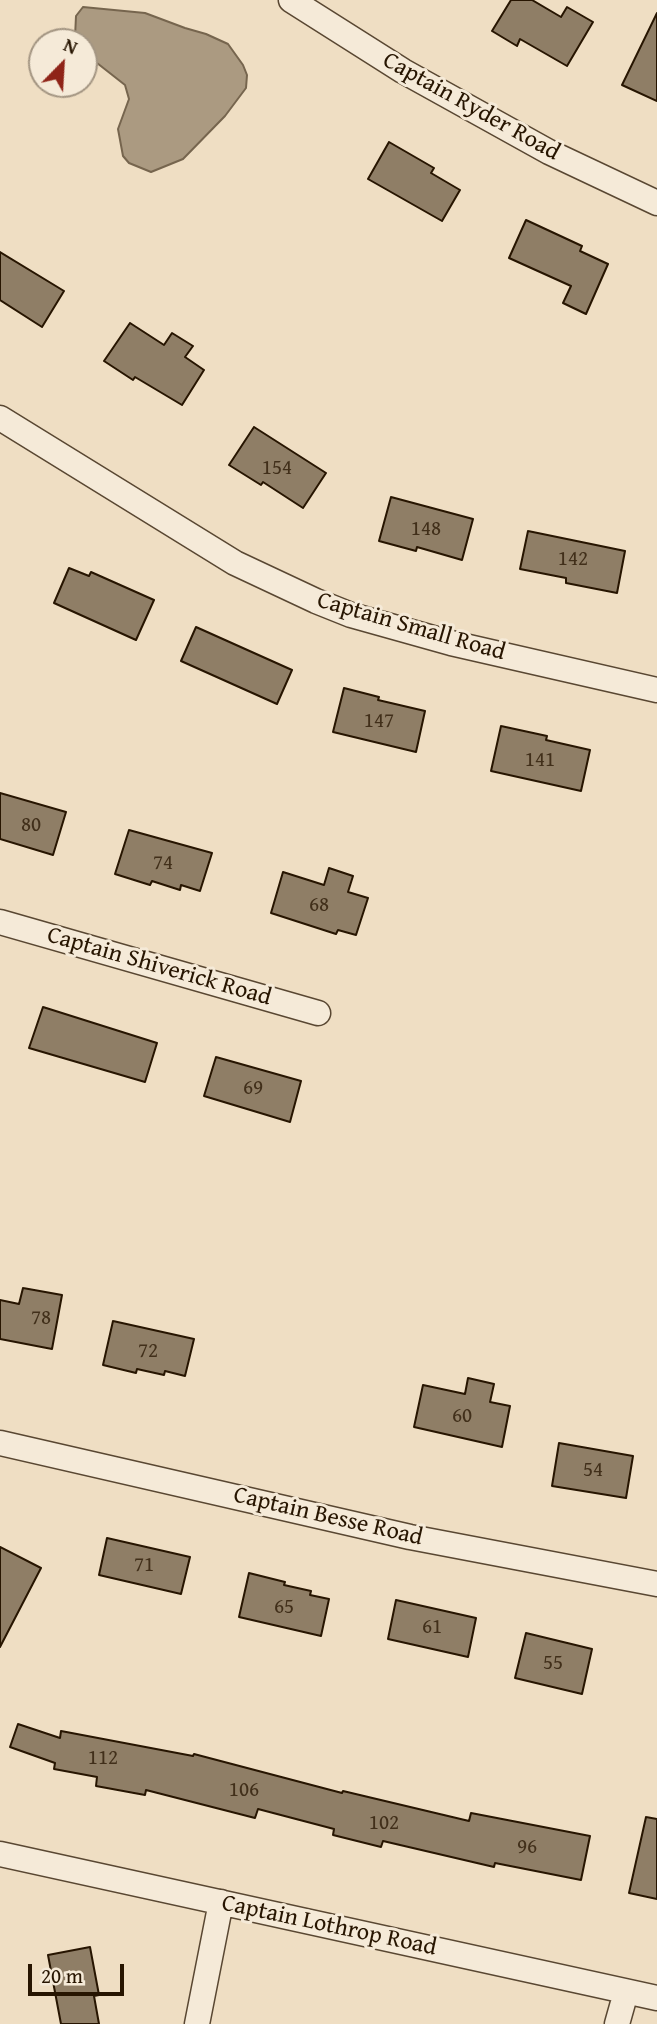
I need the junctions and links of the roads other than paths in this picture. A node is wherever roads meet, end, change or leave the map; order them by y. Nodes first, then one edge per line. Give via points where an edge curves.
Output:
1 (291, 0) edge
2 (657, 203) edge
3 (0, 418) edge
4 (657, 690) edge
5 (0, 922) edge
6 (318, 1013) dead end
7 (0, 1443) edge
8 (657, 1584) edge
9 (0, 1854) edge
10 (221, 1902) junction
11 (626, 1992) junction
12 (657, 1998) edge
13 (197, 2024) edge
14 (617, 2024) edge

1 - 2 street, Captain Ryder Road via 415,78 549,152
3 - 4 street, Captain Small Road via 236,564 316,601 451,643
5 - 6 street, Captain Shiverick Road
7 - 8 street, Captain Besse Road via 410,1537
9 - 10 street, Captain Lothrop Road
10 - 11 street, Captain Lothrop Road
10 - 13 street
11 - 12 street, Captain Lothrop Road
11 - 14 street

